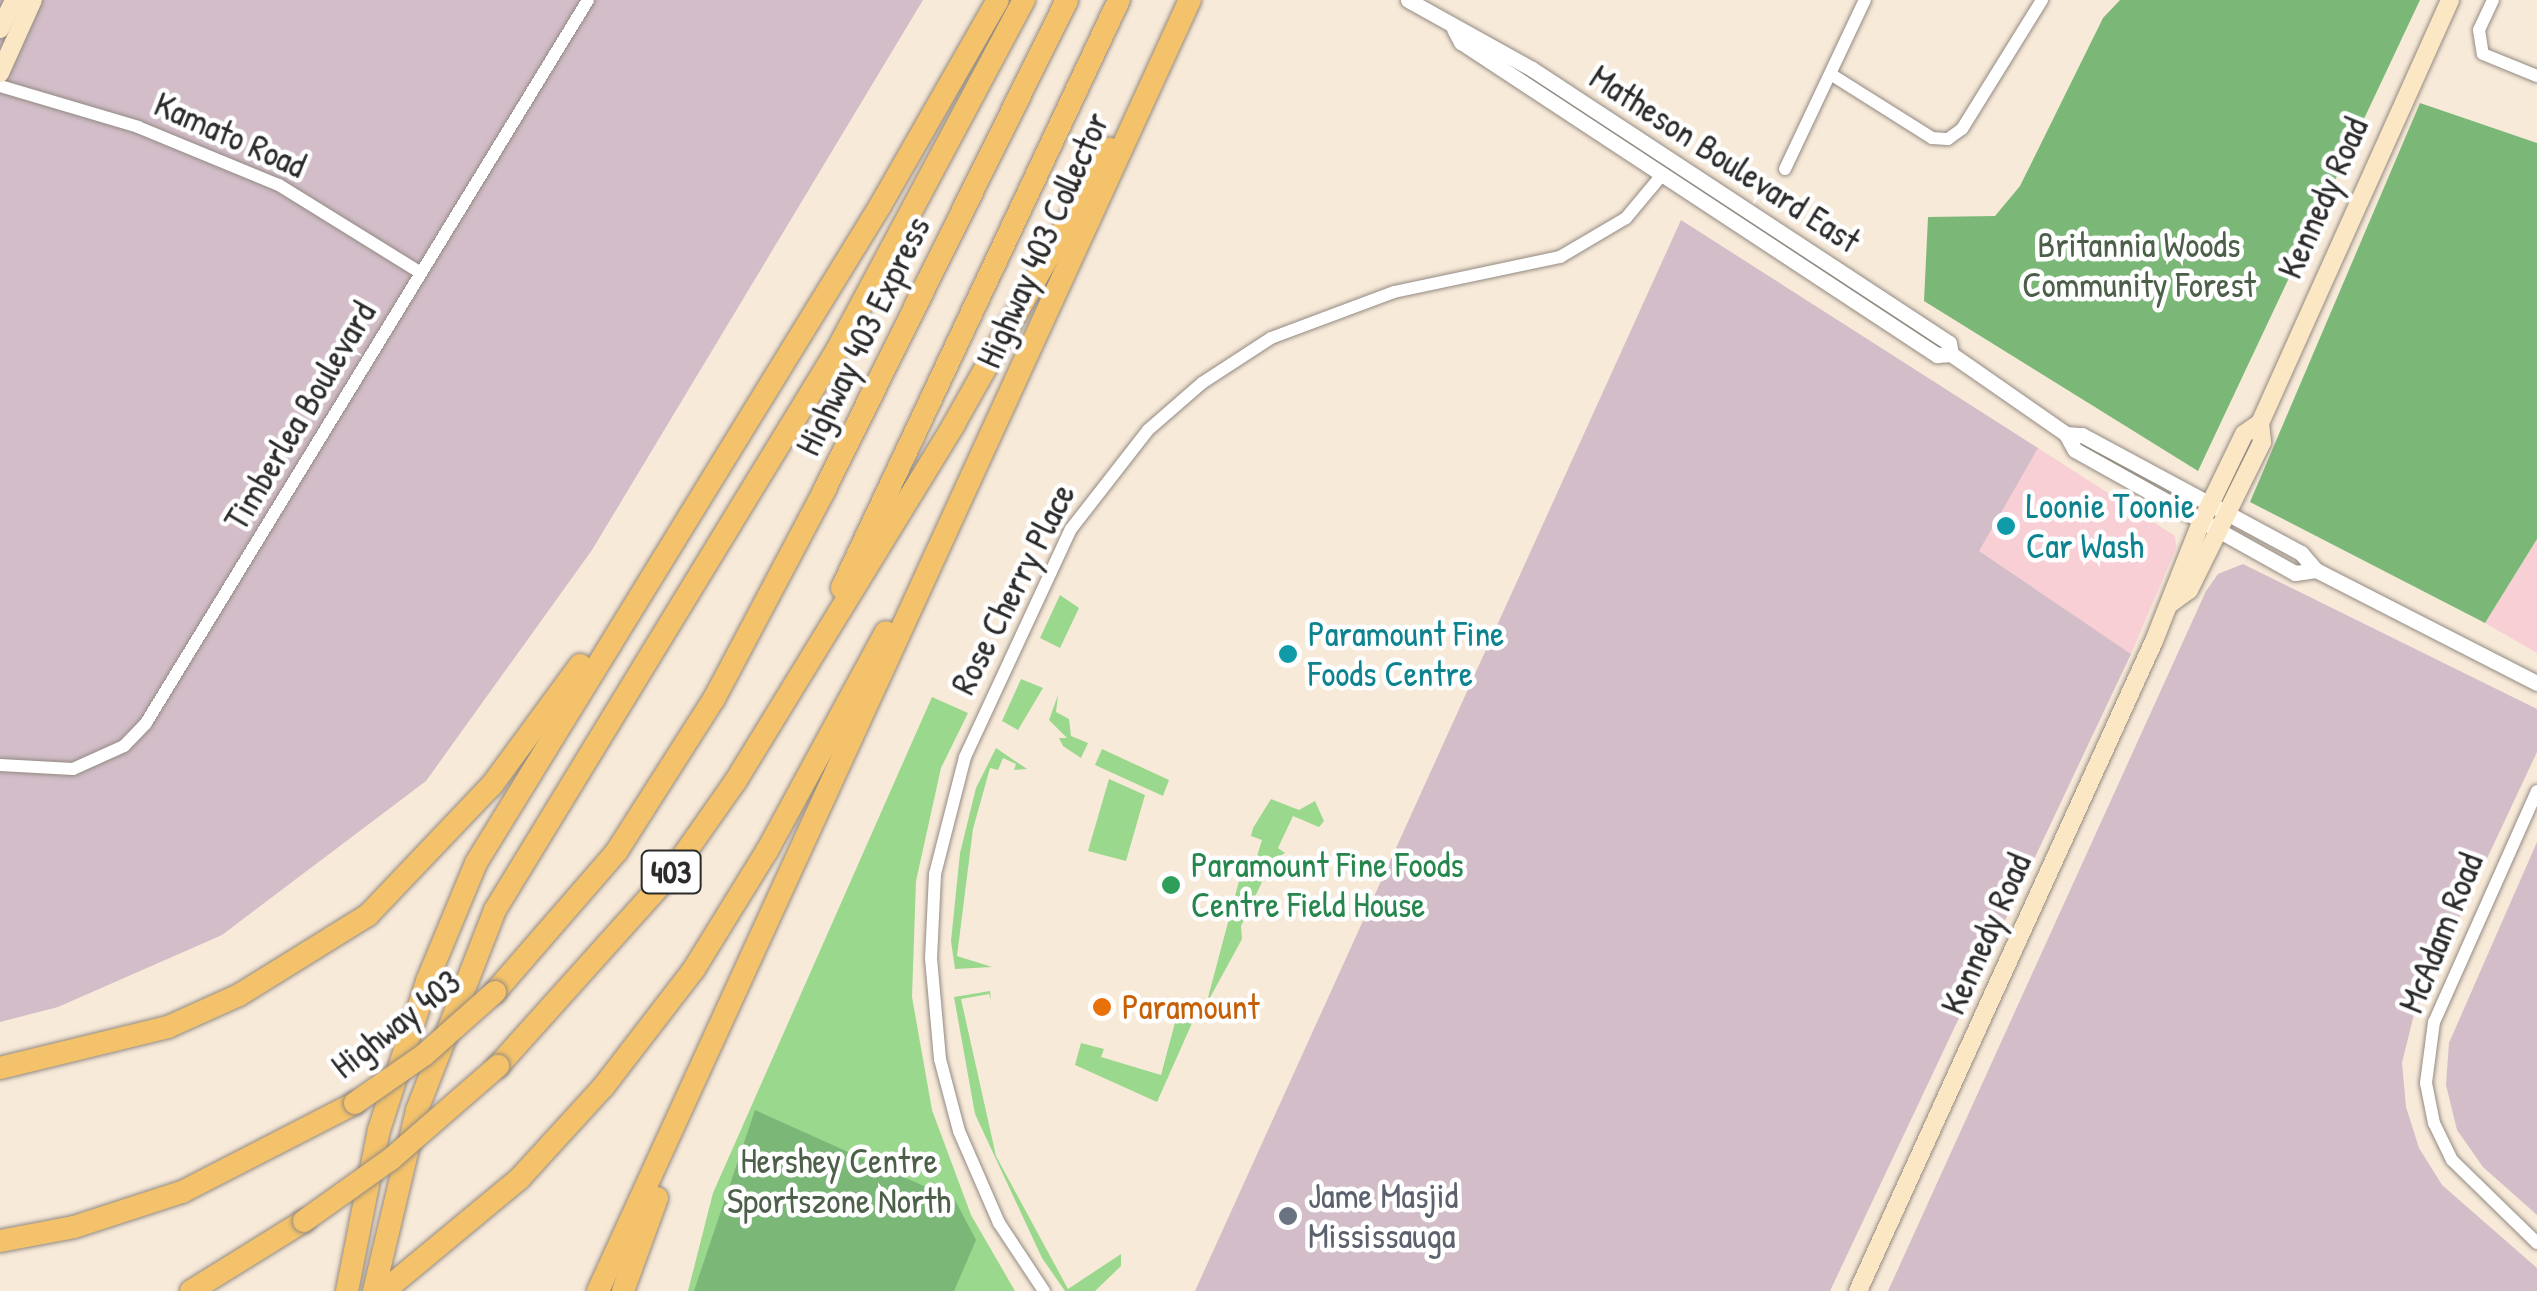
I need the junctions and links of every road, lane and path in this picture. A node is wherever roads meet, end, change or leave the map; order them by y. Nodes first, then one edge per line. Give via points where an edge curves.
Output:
1 (14, 0) edge
2 (33, 0) edge
3 (588, 0) edge
4 (998, 0) edge
5 (1024, 0) edge
6 (1067, 0) edge
7 (1119, 0) edge
8 (1190, 0) edge
9 (1408, 0) edge
10 (1865, 0) edge
11 (2042, 0) edge
12 (2450, 0) edge
13 (2493, 0) edge
14 (0, 29) edge
15 (1454, 29) junction
16 (0, 74) edge
17 (1832, 75) junction
18 (2537, 76) edge
19 (0, 86) edge
20 (1129, 134) junction
21 (1785, 169) dead end
22 (1662, 175) junction
23 (421, 273) junction
24 (1951, 354) junction
25 (2260, 423) junction
26 (2066, 434) junction
27 (2210, 504) junction
28 (956, 507) junction
29 (2227, 513) junction
30 (2208, 529) junction
31 (664, 554) junction
32 (2316, 570) junction
33 (812, 654) junction
34 (2537, 683) edge
35 (714, 700) joint
36 (0, 765) edge
37 (2537, 790) edge
38 (0, 1068) edge
39 (702, 1073) junction
40 (0, 1241) edge
41 (2537, 1244) edge
42 (191, 1291) edge
43 (347, 1291) edge
44 (374, 1291) edge
45 (384, 1291) edge
46 (598, 1291) edge
47 (623, 1291) edge
48 (1044, 1291) edge
49 (1858, 1291) edge

1 - 14 main road
2 - 16 main road
3 - 23 street, Timberlea Boulevard
4 - 31 highway via 880,206
5 - 44 highway via 837,350 495,910 417,1110
6 - 35 highway, Highway 403 Express / 403
7 - 33 highway, 403
8 - 20 highway, Highway 403 Collector
9 - 15 street, Matheson Boulevard East
10 - 17 street
11 - 17 street via 1962,129 1948,139 1932,138
12 - 25 main road, Kennedy Road
13 - 18 street via 2479,30 2484,54
15 - 22 street, Matheson Boulevard East via 1461,42
15 - 24 street, Matheson Boulevard East via 1532,68 1949,343
17 - 21 street
19 - 23 street, Kamato Road via 138,127 278,185
20 - 28 highway, Highway 403 Collector
20 - 33 highway via 1106,151 954,424
22 - 24 street, Matheson Boulevard East via 1937,356
22 - 48 street, Rose Cherry Place via 1626,218 1560,258 1394,292 1272,338 1202,382 1148,430 1070,530 956,783 936,874 931,959 940,1059 959,1131 1000,1222
23 - 36 street, Timberlea Boulevard via 146,723 124,746 73,769
24 - 26 street, Matheson Boulevard East
25 - 27 main road, Kennedy Road via 2244,434
25 - 29 main road, Kennedy Road via 2262,442
26 - 27 street, Matheson Boulevard East via 2082,434
26 - 30 street, Matheson Boulevard East via 2074,450
27 - 29 street, Matheson Boulevard East
27 - 30 main road, Kennedy Road
28 - 39 highway
28 - 45 highway via 768,851 694,969 604,1086 520,1178
29 - 30 main road, Kennedy Road
29 - 32 street, Matheson Boulevard East via 2301,552
30 - 32 street, Matheson Boulevard East via 2296,574
30 - 49 main road, Kennedy Road via 2172,586 2171,603
31 - 38 highway via 492,785 368,915 239,996 168,1026
31 - 43 highway via 476,863 427,981 379,1130
32 - 34 street, Matheson Boulevard East
33 - 42 highway, 403, bridge via 736,782 671,873 498,1066 391,1158
35 - 40 highway, Highway 403 / 403, bridge via 617,851 495,992 424,1055 355,1102 182,1192 74,1227
37 - 41 street, McAdam Road via 2434,1022 2426,1083 2434,1123 2452,1160
39 - 46 highway
39 - 47 highway

